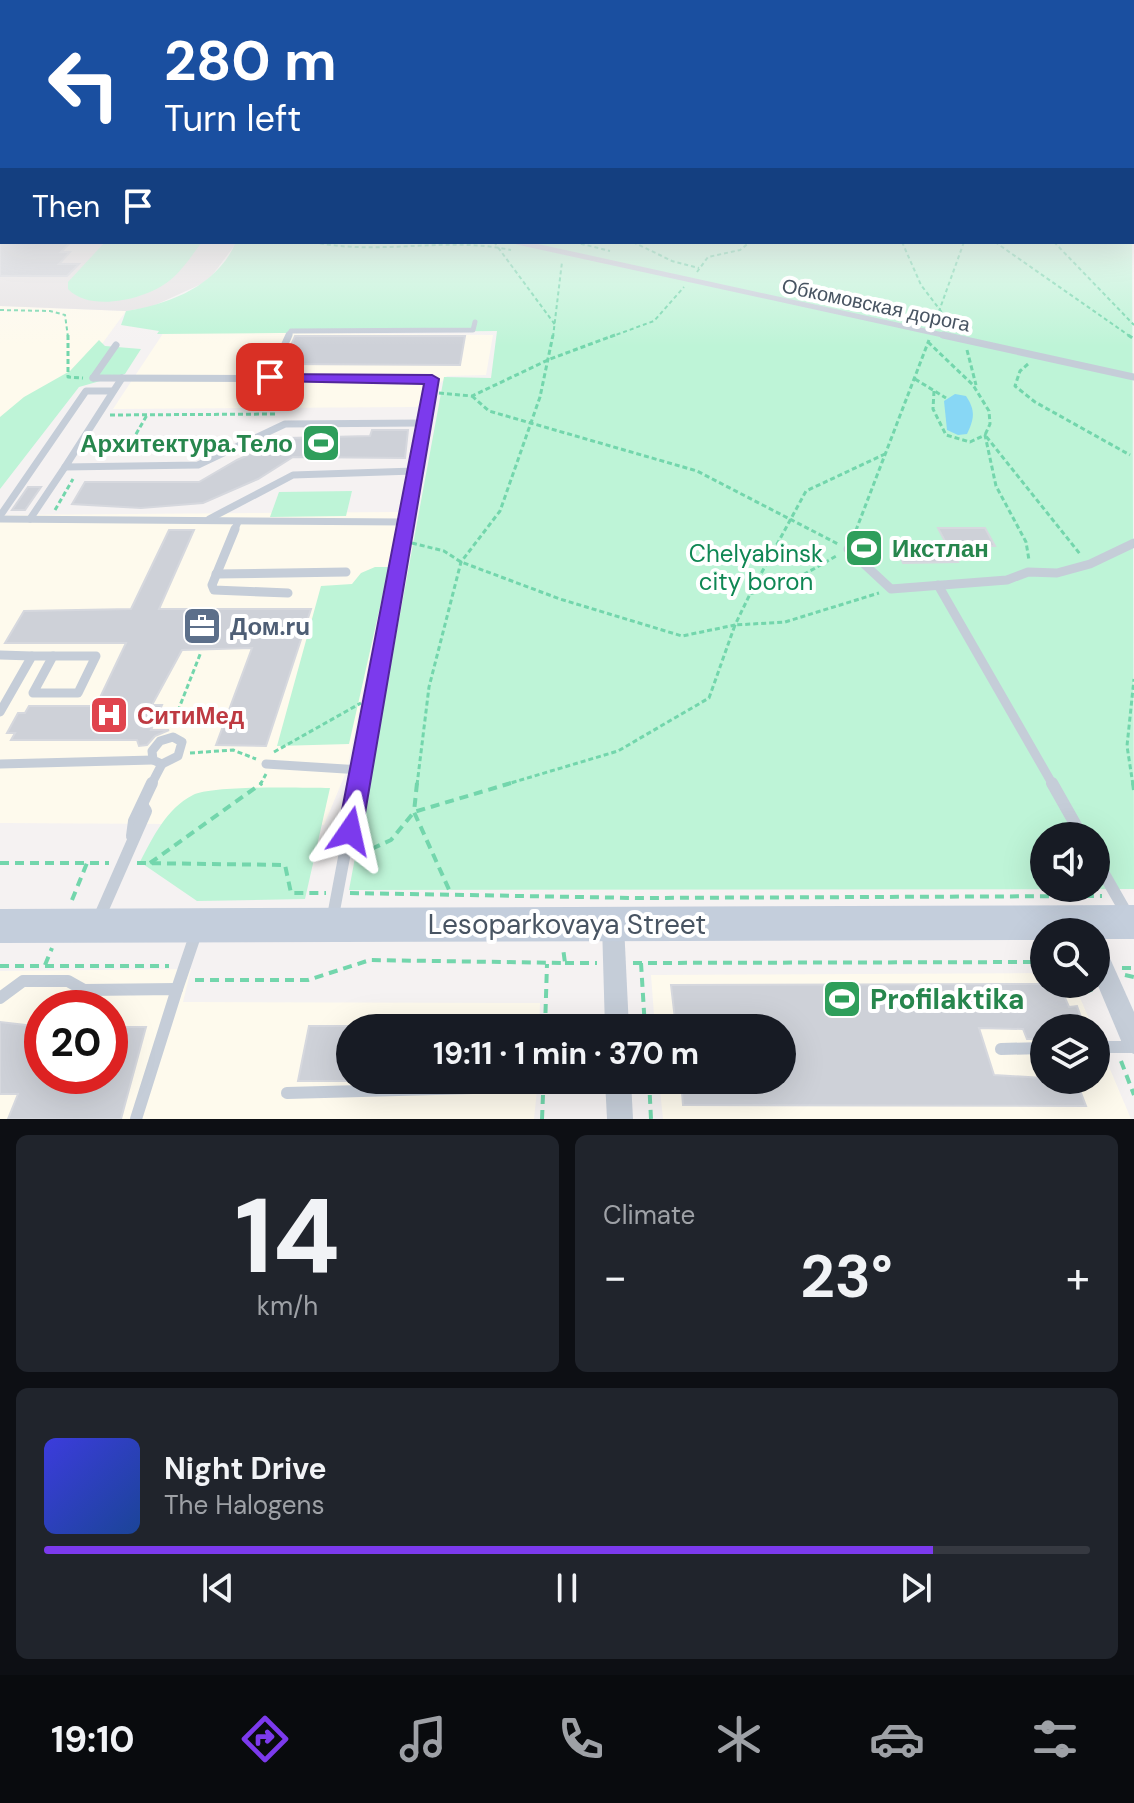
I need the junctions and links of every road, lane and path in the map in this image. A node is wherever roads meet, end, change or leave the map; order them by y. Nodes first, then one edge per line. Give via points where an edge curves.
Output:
1 (320, 244) edge
2 (495, 244) edge
3 (526, 244) edge
4 (637, 244) edge
5 (748, 244) edge
6 (903, 244) edge
7 (963, 244) edge
8 (998, 244) edge
9 (1056, 244) edge
10 (497, 247) junction
11 (515, 251) dead end
12 (563, 252) junction
13 (699, 268) junction
14 (690, 281) junction
15 (0, 310) edge
16 (940, 310) junction
17 (475, 322) dead end
18 (1134, 325) edge
19 (556, 326) junction
20 (931, 333) junction
21 (1134, 339) edge
22 (964, 340) junction
23 (928, 342) junction
24 (116, 345) dead end
25 (1036, 356) junction
26 (550, 359) junction
27 (270, 377) junction
28 (1134, 377) edge
29 (93, 378) junction
30 (122, 378) junction
31 (914, 379) junction
32 (977, 388) junction
33 (430, 390) junction
34 (113, 391) junction
35 (934, 391) junction
36 (472, 396) junction
37 (946, 398) dead end
38 (280, 414) dead end
39 (147, 415) junction
40 (98, 416) junction
41 (423, 423) junction
42 (530, 423) junction
43 (985, 435) junction
44 (886, 453) junction
45 (137, 455) dead end
46 (1130, 455) dead end
47 (65, 467) junction
48 (414, 471) junction
49 (86, 475) dead end
50 (67, 513) dead end
51 (0, 518) edge
52 (30, 519) junction
53 (208, 519) junction
54 (790, 520) junction
55 (238, 522) junction
56 (405, 522) junction
57 (402, 541) junction
58 (1134, 543) edge
59 (848, 549) junction
60 (461, 562) junction
61 (1090, 564) junction
62 (346, 572) dead end
63 (1028, 572) junction
64 (216, 574) junction
65 (938, 585) junction
66 (891, 589) junction
67 (288, 593) dead end
68 (750, 594) junction
69 (735, 625) junction
70 (201, 652) dead end
71 (0, 655) edge
72 (32, 656) junction
73 (53, 656) junction
74 (1134, 679) edge
75 (5, 693) edge
76 (375, 695) junction
77 (0, 712) edge
78 (173, 737) junction
79 (182, 752) junction
80 (157, 762) junction
81 (0, 764) edge
82 (268, 764) junction
83 (361, 770) junction
84 (1134, 790) edge
85 (414, 812) junction
86 (1074, 822) edge
87 (344, 861) junction
88 (0, 863) edge
89 (121, 863) junction
90 (150, 863) junction
91 (1110, 884) edge
92 (451, 894) junction
93 (334, 909) junction
94 (560, 911) junction
95 (1127, 913) edge
96 (198, 925) junction
97 (613, 925) junction
98 (0, 926) edge
99 (95, 926) junction
100 (1030, 935) edge
101 (1030, 962) edge
102 (547, 963) junction
103 (565, 963) junction
104 (615, 963) junction
105 (641, 963) junction
106 (0, 966) edge
107 (185, 966) junction
108 (1110, 985) edge
109 (177, 989) junction
110 (0, 998) edge
111 (545, 1014) edge
112 (617, 1014) edge
113 (644, 1014) edge
114 (1134, 1041) edge
115 (1110, 1047) edge
116 (1134, 1047) edge
117 (1030, 1048) edge
118 (1001, 1049) dead end
119 (336, 1092) edge
120 (287, 1093) dead end
121 (543, 1094) edge
122 (619, 1094) edge
123 (650, 1094) edge
124 (136, 1119) edge
125 (542, 1119) edge
126 (620, 1119) edge
127 (651, 1119) edge

1 - 10 path via 339,250
2 - 10 path
3 - 12 lane, Обкомовская дорога
4 - 13 path
5 - 13 path via 708,257
6 - 16 path via 921,285
7 - 16 path
8 - 21 path
9 - 18 path
10 - 11 path
10 - 19 path
12 - 14 lane, Обкомовская дорога
12 - 19 path
13 - 14 path
14 - 20 lane, Обкомовская дорога
14 - 26 path via 654,321
15 - 29 path via 65,315 68,377
16 - 20 path
16 - 22 path
17 - 27 lane via 473,330 291,331
19 - 26 path
20 - 22 lane, Обкомовская дорога
20 - 23 path
22 - 25 lane, Обкомовская дорога
22 - 32 path
23 - 31 path
23 - 32 path
24 - 29 lane
25 - 28 lane, Обкомовская дорога
25 - 46 path via 1020,371 1015,386
26 - 36 path
26 - 42 path
27 - 30 lane
27 - 33 lane via 432,379
29 - 30 lane
30 - 34 lane
31 - 35 path
31 - 44 path
32 - 43 path via 992,418
33 - 36 path
33 - 41 lane
34 - 40 lane
34 - 51 lane via 86,391
35 - 37 path
35 - 43 path via 936,419 946,435 970,442
36 - 42 path via 489,411
38 - 39 path
39 - 40 path
39 - 45 path via 124,455
40 - 47 lane
41 - 47 lane via 285,424 198,465
41 - 48 lane
42 - 54 path via 697,471
42 - 60 path via 500,511
43 - 61 path
43 - 63 path via 987,460 1030,549
44 - 54 path via 806,491
44 - 59 path
47 - 52 lane
48 - 53 lane via 293,475
48 - 56 lane
49 - 50 path via 73,478 54,508
51 - 52 lane
52 - 53 lane
53 - 55 lane
54 - 59 path
54 - 68 path
55 - 56 lane
55 - 64 lane
56 - 57 lane
57 - 60 path via 444,551
57 - 76 lane
58 - 61 lane
59 - 66 lane
59 - 68 path via 803,575
60 - 69 path via 682,636
60 - 85 path via 429,687
61 - 63 lane via 1057,573
62 - 64 lane
63 - 65 lane via 1007,580
64 - 67 lane via 212,585 222,593
65 - 66 lane
65 - 86 lane
66 - 69 path via 785,622
68 - 69 path
69 - 85 path via 709,698 696,706 618,751
70 - 78 path via 170,731
71 - 72 lane
72 - 73 lane
72 - 75 lane
73 - 73 lane via 33,693 78,693 96,656
74 - 84 path via 1127,746
75 - 77 lane
76 - 82 path via 275,750
76 - 83 lane
78 - 79 lane via 182,742
78 - 80 lane via 155,745
79 - 80 lane via 174,760
79 - 82 path via 233,750
80 - 81 lane
80 - 89 lane via 143,806 146,811
82 - 83 lane
82 - 90 path via 262,784
83 - 87 lane
85 - 87 path via 391,840
85 - 92 path
87 - 93 lane
88 - 89 path
89 - 90 path
89 - 99 lane
90 - 93 path via 285,865 291,893
91 - 95 lane
92 - 93 path
92 - 94 path
93 - 94 main road, Lesoparkovaya Street
93 - 96 main road, Lesoparkovaya Street
94 - 95 path
94 - 97 main road, Lesoparkovaya Street
94 - 103 path
96 - 99 main road, Lesoparkovaya Street
96 - 107 lane
97 - 100 main road, Lesoparkovaya Street
97 - 104 street
98 - 99 main road, Lesoparkovaya Street
101 - 105 path
102 - 103 path
102 - 107 path via 370,960 308,980 195,981 192,967
102 - 111 path
103 - 104 path
104 - 105 path
104 - 112 street
105 - 113 path
106 - 107 path
107 - 109 lane
108 - 114 street
109 - 110 lane via 84,990 68,981 23,981
109 - 124 lane
115 - 116 lane
117 - 118 lane
119 - 120 lane
121 - 125 path
122 - 126 street
123 - 127 path

